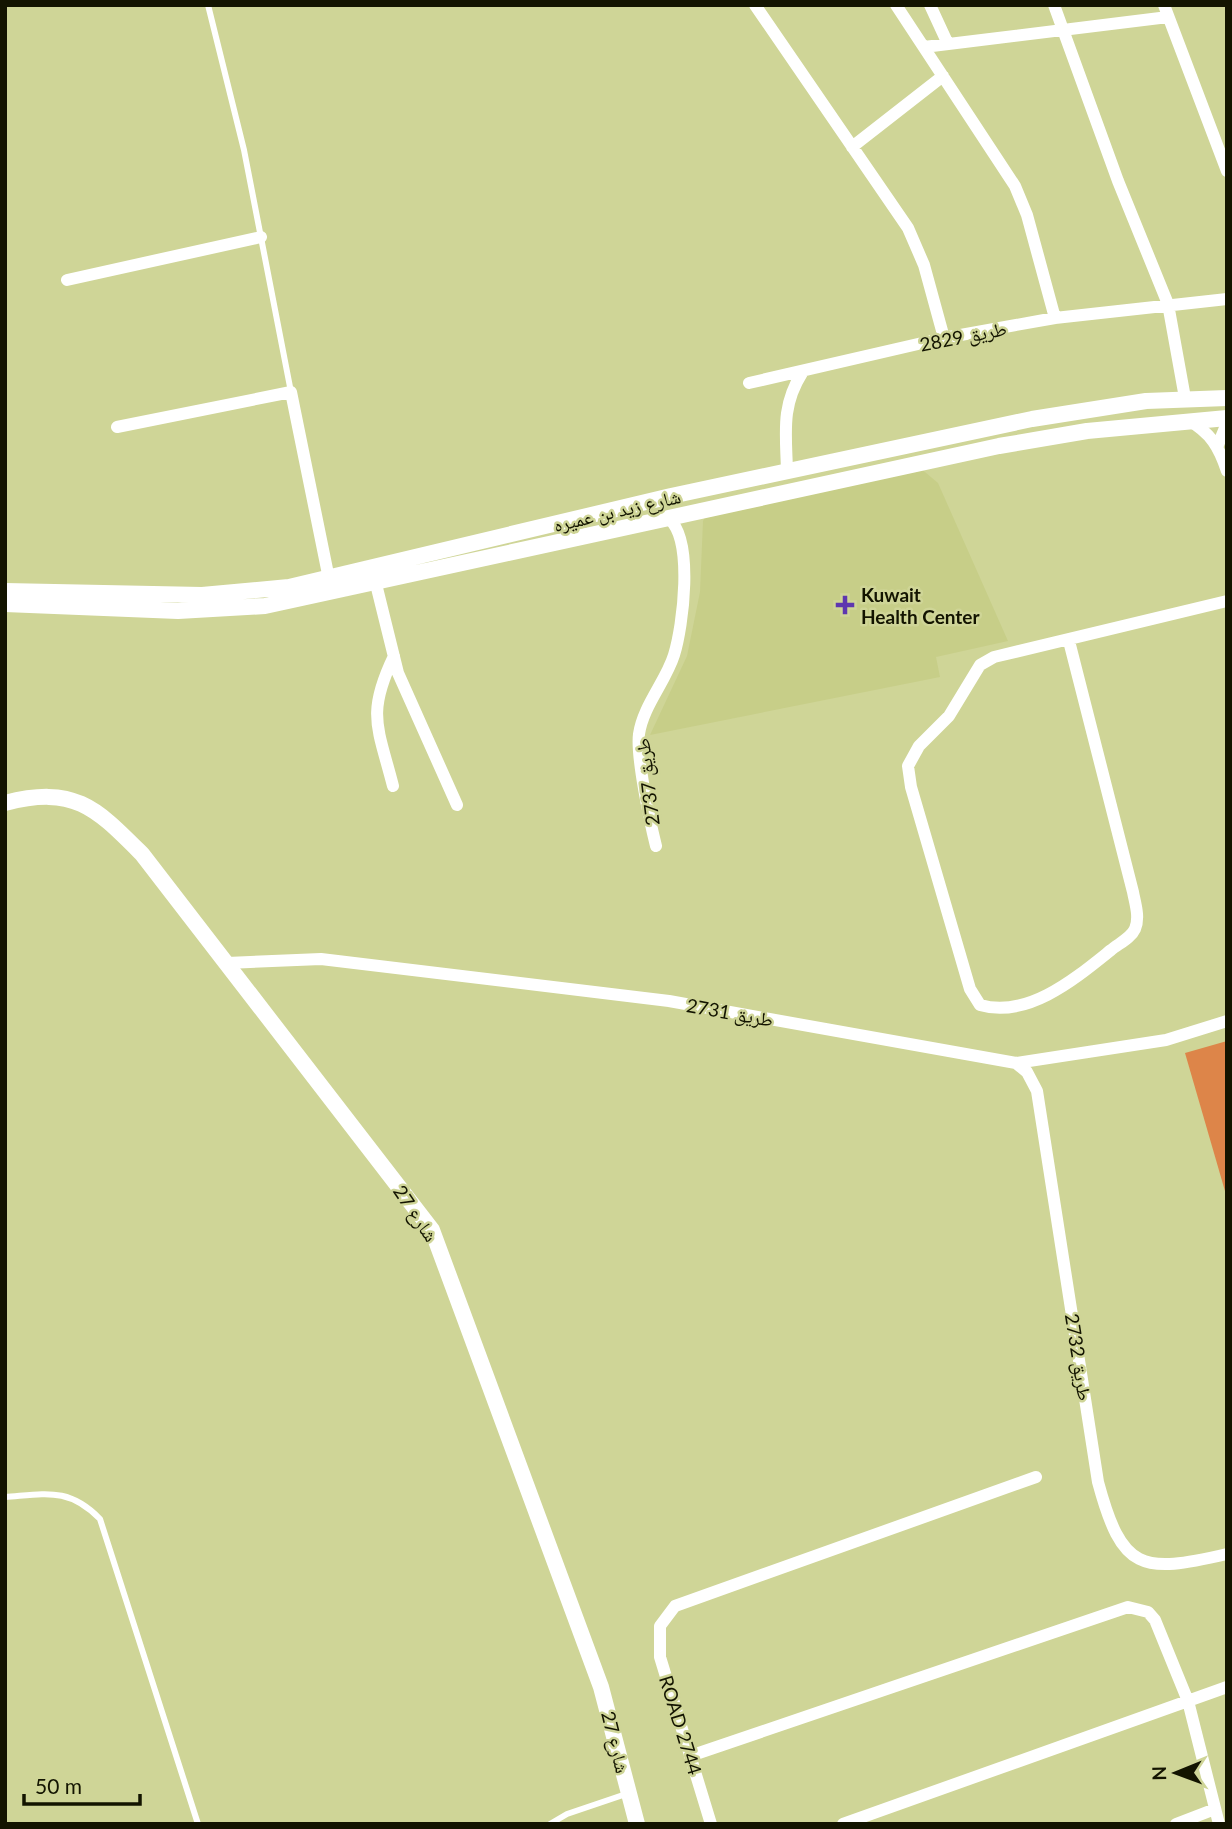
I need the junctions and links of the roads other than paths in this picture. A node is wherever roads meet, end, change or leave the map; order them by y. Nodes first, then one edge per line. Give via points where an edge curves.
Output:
1 (208, 5) edge
2 (755, 5) edge
3 (930, 5) edge
4 (1054, 5) edge
5 (899, 6) edge
6 (1166, 11) edge
7 (1063, 31) junction
8 (948, 44) junction
9 (924, 47) junction
10 (943, 76) junction
11 (852, 147) junction
12 (1227, 171) edge
13 (261, 237) junction
14 (66, 280) dead end
15 (1227, 299) edge
16 (1168, 304) junction
17 (1055, 318) junction
18 (944, 338) junction
19 (802, 373) junction
20 (749, 383) dead end
21 (291, 392) junction
22 (1185, 398) junction
23 (1227, 398) edge
24 (1227, 418) edge
25 (1188, 420) junction
26 (1227, 423) edge
27 (117, 427) dead end
28 (1218, 444) junction
29 (903, 447) junction
30 (787, 471) junction
31 (1227, 471) edge
32 (843, 482) junction
33 (671, 496) junction
34 (687, 515) junction
35 (669, 519) junction
36 (329, 579) junction
37 (376, 584) junction
38 (5, 591) edge
39 (1227, 601) edge
40 (5, 604) edge
41 (1069, 641) junction
42 (394, 656) junction
43 (393, 786) dead end
44 (5, 803) edge
45 (457, 805) dead end
46 (656, 846) dead end
47 (227, 963) junction
48 (1227, 1021) edge
49 (1016, 1063) junction
50 (1036, 1476) dead end
51 (5, 1497) edge
52 (1227, 1553) edge
53 (1227, 1687) edge
54 (1188, 1701) junction
55 (690, 1756) junction
56 (629, 1793) junction
57 (1215, 1809) junction
58 (198, 1824) edge
59 (550, 1824) edge
60 (637, 1824) edge
61 (711, 1824) edge
62 (843, 1824) edge
63 (1176, 1824) edge
64 (1219, 1824) edge

1 - 13 lane
2 - 11 street
3 - 8 street
4 - 7 street
5 - 9 street
6 - 7 street
6 - 12 street
7 - 8 street
7 - 16 street
8 - 9 street
9 - 10 street
10 - 11 street
10 - 17 street via 1015,186
11 - 18 street via 908,228 924,265
13 - 14 street
13 - 21 lane
15 - 16 street, طريق 2829
16 - 17 street, طريق 2829
16 - 22 street
17 - 18 street, طريق 2829
18 - 19 street, طريق 2829
19 - 20 street, طريق 2829
19 - 30 street via 790,392 786,413
21 - 27 street
21 - 36 street
22 - 23 street, شارع زيد بن عميره
22 - 29 street, شارع زيد بن عميره via 1070,412
24 - 25 street, شارع زيد بن عميره
25 - 28 street
25 - 32 street, شارع زيد بن عميره via 1043,438
26 - 28 street
28 - 31 street
29 - 30 street, شارع زيد بن عميره
29 - 32 street via 854,465
30 - 33 street, شارع زيد بن عميره
32 - 34 street, شارع زيد بن عميره
33 - 34 street
33 - 36 street, شارع زيد بن عميره
34 - 35 street, شارع زيد بن عميره
35 - 37 street, شارع زيد بن عميره
35 - 46 street, طريق 2737 via 682,547 681,613 674,656 639,733
36 - 38 street, شارع زيد بن عميره via 232,594
37 - 40 street, شارع زيد بن عميره via 236,610
37 - 42 street
39 - 41 street
41 - 41 street via 994,657 980,665 964,695 919,746 908,766 970,989 980,1005 988,1007 1020,1004 1076,978 1133,933 1137,921
42 - 43 street via 381,684 375,715
42 - 45 street
44 - 47 street, شارع 27 via 53,797 75,800 102,814 142,854
47 - 49 street, طريق 2731 via 321,959 668,1001
47 - 56 street, شارع 27 via 432,1230 601,1687
48 - 49 street, طريق 2731 via 1166,1040
49 - 52 street, طريق 2732 via 1037,1091 1098,1482 1108,1520 1131,1554 1161,1566
50 - 55 street, ROAD 2744 via 675,1606 660,1626 660,1657
51 - 58 lane via 57,1494 82,1501 100,1519
53 - 54 street
54 - 55 street via 1155,1620 1148,1612 1128,1607
54 - 57 street
54 - 62 street
55 - 61 street, ROAD 2744
56 - 59 lane
56 - 60 street, شارع 27
57 - 63 street
57 - 64 street

